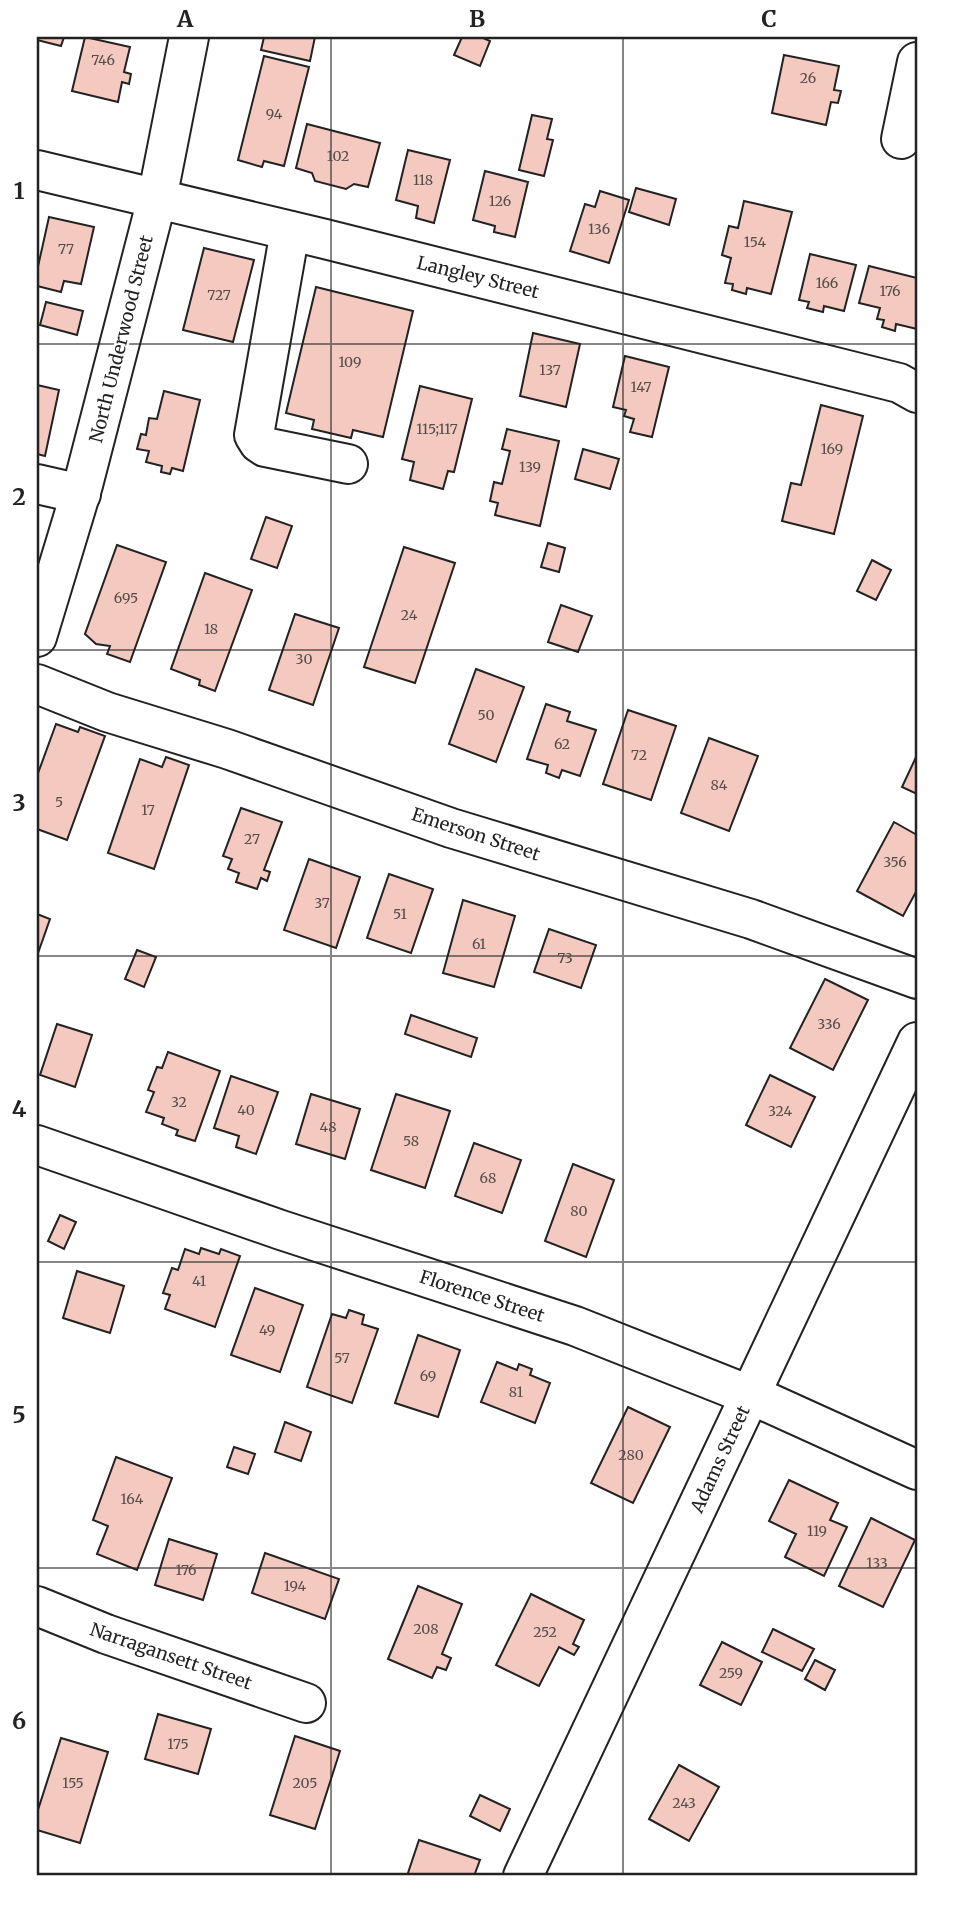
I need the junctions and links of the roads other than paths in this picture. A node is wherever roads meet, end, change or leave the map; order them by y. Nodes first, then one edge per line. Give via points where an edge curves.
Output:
1 (189, 37) edge
2 (917, 62) edge
3 (901, 139) dead end
4 (37, 170) edge
5 (156, 200) junction
6 (290, 231) junction
7 (917, 393) edge
8 (348, 464) dead end
9 (37, 484) edge
10 (80, 494) junction
11 (37, 638) edge
12 (37, 684) edge
13 (917, 979) edge
14 (917, 1042) edge
15 (37, 1145) edge
16 (750, 1395) junction
17 (917, 1470) edge
18 (37, 1606) edge
19 (306, 1703) dead end
20 (523, 1876) edge

1 - 5 street, North Underwood Street
2 - 3 street
4 - 5 street, Langley Street
5 - 6 street, Langley Street
5 - 10 street, North Underwood Street
6 - 7 street, Langley Street via 899,383
6 - 8 street via 254,435 265,447
9 - 10 street
10 - 11 street, North Underwood Street
12 - 13 street, Emerson Street via 451,828 751,919
14 - 16 street, Adams Street
15 - 16 street, Florence Street via 575,1326
16 - 17 street, Florence Street
16 - 20 street, Adams Street
18 - 19 street, Narragansett Street

